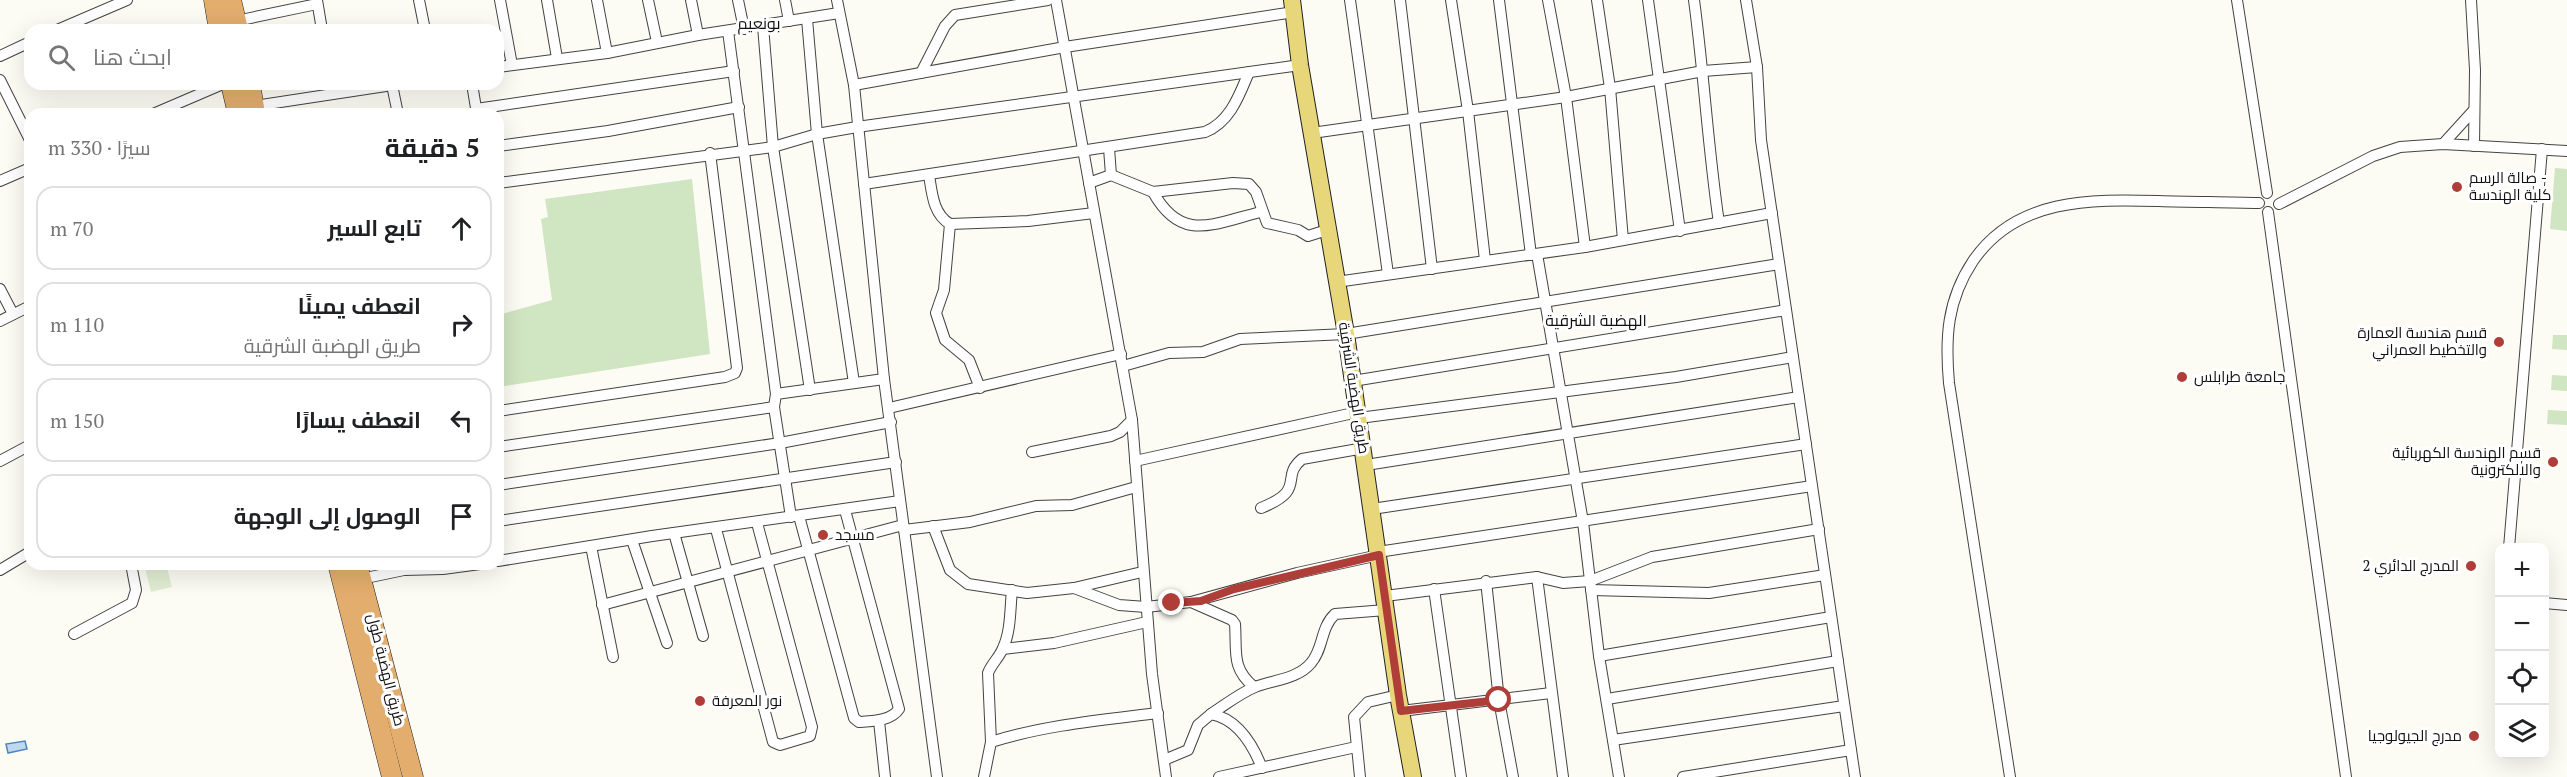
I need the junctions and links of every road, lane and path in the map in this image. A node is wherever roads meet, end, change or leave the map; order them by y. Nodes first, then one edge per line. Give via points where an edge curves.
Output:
1 (127, 0) edge
2 (214, 0) edge
3 (231, 0) edge
4 (419, 0) edge
5 (500, 0) edge
6 (547, 0) edge
7 (597, 0) edge
8 (648, 0) edge
9 (691, 0) edge
10 (738, 0) edge
11 (785, 0) edge
12 (837, 0) edge
13 (1048, 0) edge
14 (1056, 0) edge
15 (1350, 0) edge
16 (1400, 0) edge
17 (1451, 0) edge
18 (1511, 0) edge
19 (1548, 0) edge
20 (1597, 0) edge
21 (1648, 0) edge
22 (1694, 0) edge
23 (1746, 0) edge
24 (2237, 0) edge
25 (2471, 0) edge
26 (1499, 1) edge
27 (317, 2) edge
28 (1293, 6) edge
29 (839, 13) junction
30 (807, 19) junction
31 (789, 21) junction
32 (71, 24) edge
33 (229, 24) edge
34 (231, 24) edge
35 (241, 24) edge
36 (321, 24) edge
37 (424, 24) edge
38 (763, 26) junction
39 (744, 29) junction
40 (728, 31) junction
41 (698, 35) junction
42 (657, 42) junction
43 (24, 45) edge
44 (1065, 47) junction
45 (607, 53) junction
46 (0, 56) edge
47 (557, 58) junction
48 (512, 65) junction
49 (1299, 65) junction
50 (504, 66) edge
51 (1757, 67) junction
52 (734, 71) junction
53 (1703, 71) junction
54 (1249, 72) junction
55 (921, 73) junction
56 (1660, 78) junction
57 (0, 80) edge
58 (854, 85) junction
59 (1610, 88) junction
60 (209, 90) edge
61 (235, 90) edge
62 (250, 90) edge
63 (329, 90) edge
64 (396, 90) edge
65 (473, 90) edge
66 (1074, 95) junction
67 (1566, 98) junction
68 (1514, 105) junction
69 (739, 107) junction
70 (167, 108) edge
71 (247, 108) edge
72 (249, 108) edge
73 (260, 108) edge
74 (398, 108) edge
75 (475, 108) edge
76 (501, 108) edge
77 (2474, 110) junction
78 (1468, 111) junction
79 (1415, 117) junction
80 (1369, 126) junction
81 (24, 128) edge
82 (857, 128) junction
83 (1312, 133) junction
84 (817, 134) junction
85 (2443, 144) junction
86 (504, 145) edge
87 (2474, 146) junction
88 (772, 147) junction
89 (1109, 148) junction
90 (2542, 149) junction
91 (743, 150) junction
92 (1084, 151) junction
93 (2567, 151) edge
94 (710, 153) junction
95 (24, 171) edge
96 (929, 175) junction
97 (1112, 175) junction
98 (0, 182) edge
99 (504, 182) edge
100 (1089, 183) junction
101 (864, 184) junction
102 (1153, 192) junction
103 (2266, 193) junction
104 (2259, 203) junction
105 (2279, 204) junction
106 (1261, 212) junction
107 (2268, 212) junction
108 (1094, 213) junction
109 (1772, 213) junction
110 (1719, 223) junction
111 (950, 224) junction
112 (1328, 230) junction
113 (1680, 231) junction
114 (1623, 240) junction
115 (1585, 247) junction
116 (1534, 254) junction
117 (1485, 260) junction
118 (1779, 264) junction
119 (1432, 269) junction
120 (1388, 274) junction
121 (1336, 282) junction
122 (0, 289) edge
123 (1546, 300) junction
124 (24, 309) edge
125 (1786, 310) junction
126 (13, 314) junction
127 (0, 321) edge
128 (1346, 334) junction
129 (1553, 349) junction
130 (1793, 357) junction
131 (1122, 360) junction
132 (884, 379) junction
133 (1353, 381) junction
134 (854, 383) junction
135 (980, 388) junction
136 (810, 390) junction
137 (1561, 392) junction
138 (776, 394) junction
139 (1799, 397) junction
140 (774, 407) junction
141 (889, 408) junction
142 (504, 410) edge
143 (1359, 415) junction
144 (1132, 420) junction
145 (891, 423) junction
146 (1568, 435) junction
147 (780, 443) junction
148 (1806, 444) junction
149 (504, 446) edge
150 (1364, 447) junction
151 (24, 449) edge
152 (1032, 452) dead end
153 (0, 461) edge
154 (1135, 461) junction
155 (896, 462) junction
156 (1366, 465) junction
157 (1575, 478) junction
158 (785, 479) junction
159 (504, 484) edge
160 (1812, 486) junction
161 (1136, 487) junction
162 (900, 501) junction
163 (1261, 508) dead end
164 (1372, 509) junction
165 (844, 510) junction
166 (795, 517) junction
167 (504, 520) edge
168 (1583, 522) junction
169 (757, 523) junction
170 (933, 526) junction
171 (716, 528) junction
172 (903, 528) junction
173 (1818, 529) junction
174 (674, 533) junction
175 (632, 540) junction
176 (851, 540) junction
177 (2509, 543) edge
178 (591, 546) junction
179 (807, 552) junction
180 (1378, 553) junction
181 (24, 556) edge
182 (504, 560) edge
183 (768, 561) junction
184 (0, 570) edge
185 (132, 570) edge
186 (340, 570) edge
187 (404, 570) edge
188 (359, 571) edge
189 (1142, 572) junction
190 (729, 573) junction
191 (1825, 575) junction
192 (1537, 577) junction
193 (1486, 581) junction
194 (688, 584) junction
195 (1591, 586) junction
196 (1074, 588) junction
197 (1434, 589) junction
198 (1012, 590) junction
199 (652, 593) junction
200 (1191, 602) junction
201 (1385, 603) junction
202 (2549, 603) edge
203 (602, 605) junction
204 (2567, 605) edge
205 (1146, 607) junction
206 (1831, 617) junction
207 (1147, 622) junction
208 (74, 634) dead end
209 (703, 636) dead end
210 (668, 643) dead end
211 (1003, 648) junction
212 (1599, 656) junction
213 (613, 657) dead end
214 (1838, 660) junction
215 (1254, 687) junction
216 (1551, 693) junction
217 (1607, 699) junction
218 (1499, 700) junction
219 (1400, 703) junction
220 (1451, 705) junction
221 (1844, 706) junction
222 (1158, 713) junction
223 (1211, 714) junction
224 (879, 721) junction
225 (1613, 740) junction
226 (991, 742) junction
227 (1356, 747) junction
228 (1851, 750) junction
229 (1164, 760) junction
230 (1262, 768) junction
231 (392, 777) edge
232 (413, 777) edge
233 (885, 777) edge
234 (937, 777) edge
235 (984, 777) edge
236 (1166, 777) edge
237 (1219, 777) edge
238 (1360, 777) edge
239 (1413, 777) edge
240 (1461, 777) edge
241 (1513, 777) edge
242 (1563, 777) edge
243 (1619, 777) edge
244 (1683, 777) edge
245 (1855, 777) edge
246 (2010, 777) edge
247 (2346, 777) edge

1 - 32 street
2 - 33 highway
3 - 34 highway
4 - 37 street
5 - 48 street
6 - 47 street
7 - 45 street
8 - 42 street
9 - 41 street
10 - 39 street
11 - 31 street
12 - 29 street
13 - 55 street via 955,15
14 - 44 street
15 - 80 street
16 - 79 street
17 - 78 street
18 - 26 street
19 - 67 street
20 - 59 street
21 - 56 street
22 - 53 street
23 - 51 street
24 - 103 street
25 - 77 street
26 - 68 street
27 - 35 street
27 - 36 street
28 - 44 street
28 - 49 main road, طريق الهضبة الشرقية
29 - 30 street
29 - 58 street
30 - 31 street
30 - 84 street
31 - 38 street
38 - 39 street
38 - 88 street
39 - 40 street
40 - 41 street
40 - 52 street
41 - 42 street
42 - 45 street
43 - 46 street
44 - 55 street
44 - 66 street
45 - 47 street
47 - 48 street
48 - 50 street
49 - 54 street
49 - 83 main road, طريق الهضبة الشرقية
51 - 53 street
51 - 109 street via 1761,140
52 - 69 street
52 - 76 street
53 - 56 street
53 - 110 street
54 - 66 street
54 - 89 street via 1234,106 1214,129
55 - 58 street
56 - 59 street
56 - 113 street
57 - 81 street
58 - 82 street
59 - 67 street
59 - 114 street
60 - 70 street
61 - 71 highway
62 - 72 highway
63 - 73 street
64 - 74 street
65 - 75 street
66 - 82 street
66 - 92 street
67 - 68 street
67 - 115 street
68 - 78 street
68 - 116 street
69 - 86 street
69 - 91 street
77 - 85 street
77 - 87 street
78 - 79 street
78 - 117 street
79 - 80 street
79 - 119 street
80 - 83 street
80 - 120 street
82 - 84 street
82 - 101 street
83 - 112 main road, طريق الهضبة الشرقية
84 - 88 street
84 - 134 street
85 - 87 street
85 - 105 street via 2400,147 2373,156
87 - 90 street
88 - 91 street
88 - 136 street
89 - 92 street
89 - 97 street
90 - 93 street
90 - 177 street
91 - 94 street
91 - 138 street
92 - 96 street
92 - 100 street
94 - 99 street
94 - 142 street via 735,373
95 - 98 street
96 - 101 street
96 - 111 street via 932,199 941,217
97 - 100 street
97 - 102 street
100 - 108 street
101 - 132 street
102 - 106 street via 1164,211 1178,222 1192,226
102 - 106 street via 1249,184 1257,192
103 - 104 street
103 - 105 street via 2274,194
104 - 107 street
104 - 246 street via 2080,201 2039,210 1998,231 1977,255 1954,294 1946,332 1949,383
105 - 107 street
106 - 112 street via 1270,225 1296,229 1307,236
107 - 247 street
108 - 111 street
108 - 131 street
109 - 110 street
109 - 118 street
110 - 113 street
111 - 135 street via 944,290 936,313 945,340 969,360
112 - 121 main road, طريق الهضبة الشرقية
113 - 114 street
114 - 115 street
115 - 116 street
116 - 117 street
116 - 123 street
117 - 119 street
118 - 123 street
118 - 125 street
119 - 120 street
120 - 121 street
121 - 128 main road, طريق الهضبة الشرقية
122 - 126 street
123 - 128 street
123 - 129 street
124 - 126 street
125 - 129 street
125 - 130 street
126 - 127 street
128 - 131 street via 1240,339 1203,352 1169,352
128 - 133 main road, طريق الهضبة الشرقية
129 - 133 street
129 - 137 street
130 - 137 street
130 - 139 street
131 - 135 street
131 - 144 street
132 - 134 street
132 - 141 street
133 - 143 main road, طريق الهضبة الشرقية
134 - 136 street
135 - 141 street
136 - 138 street
137 - 143 street
137 - 146 street
138 - 140 street
139 - 146 street
139 - 148 street
140 - 147 street
140 - 149 street
141 - 145 street
143 - 150 main road, طريق الهضبة الشرقية
143 - 154 street
144 - 152 street via 1111,436
144 - 154 street
145 - 147 street
145 - 155 street
146 - 156 street
146 - 157 street
147 - 158 street
147 - 159 street
148 - 157 street
148 - 160 street
150 - 156 main road, طريق الهضبة الشرقية
150 - 163 street via 1302,459 1295,466 1289,491
151 - 153 street
154 - 161 street
155 - 158 street
155 - 162 street
156 - 164 main road, طريق الهضبة الشرقية
157 - 164 street
157 - 168 street
158 - 166 street
158 - 167 street
160 - 168 street
160 - 173 street
161 - 170 street via 1072,505 1036,506 970,522
161 - 189 street
162 - 165 street
162 - 172 street
164 - 180 main road, طريق الهضبة الشرقية
165 - 166 street
165 - 176 street
166 - 169 street
166 - 179 street
168 - 180 street
168 - 195 street
169 - 171 street
169 - 183 street
170 - 172 street
170 - 198 street via 950,570 968,584
171 - 174 street
171 - 190 street
172 - 176 street
172 - 234 street
173 - 191 street
173 - 195 street via 1652,557
174 - 175 street
174 - 194 street
175 - 178 street
175 - 199 street
176 - 179 street
176 - 224 street via 899,709
178 - 182 street
178 - 203 street
179 - 183 street
179 - 224 street via 854,718 859,722
180 - 200 street
180 - 201 main road, طريق الهضبة الشرقية
181 - 184 street
183 - 190 street
183 - 190 street via 812,727 810,736 780,745 773,742
185 - 208 street via 136,590 132,603
186 - 231 highway, طريق الهضبة طول
187 - 188 street
188 - 232 highway, طريق الهضبة طول
189 - 196 street
189 - 205 street
190 - 194 street
191 - 195 street via 1709,593
191 - 206 street
192 - 193 street
192 - 195 street
192 - 216 street
193 - 197 street
193 - 218 street
194 - 199 street
194 - 209 street
195 - 212 street
196 - 198 street via 1027,593
196 - 205 street via 1119,605
197 - 201 street
197 - 220 street
198 - 211 street
199 - 203 street
199 - 210 street
200 - 205 street
200 - 215 street via 1235,624 1238,669
201 - 215 street via 1335,614 1325,624 1310,665
201 - 219 main road, طريق الهضبة الشرقية
202 - 204 street
203 - 213 street
205 - 207 street
206 - 212 street
206 - 214 street
207 - 211 street via 1054,643
207 - 222 street
211 - 226 street via 988,673
212 - 217 street
214 - 217 street
214 - 221 street
215 - 223 street
216 - 218 street
216 - 242 street
217 - 225 street
218 - 220 street
218 - 241 street
219 - 220 street
219 - 227 street via 1362,706 1354,717
219 - 239 main road, طريق الهضبة الشرقية
220 - 240 street
221 - 225 street
221 - 228 street
222 - 226 street via 1085,722
222 - 229 street
223 - 229 street via 1198,725 1188,750
223 - 230 street via 1220,716 1245,735
224 - 233 street
225 - 243 street
226 - 235 street
227 - 230 street
227 - 238 street
228 - 244 street
228 - 245 street
229 - 236 street
230 - 237 street

